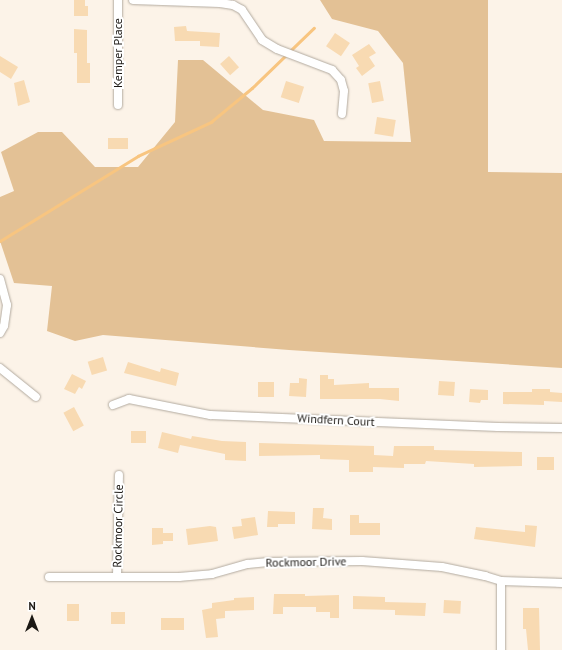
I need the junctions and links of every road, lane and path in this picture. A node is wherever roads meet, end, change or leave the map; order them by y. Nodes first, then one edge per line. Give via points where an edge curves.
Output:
1 (118, 0) edge
2 (134, 0) edge
3 (118, 105) dead end
4 (342, 114) dead end
5 (0, 279) edge
6 (0, 334) edge
7 (0, 368) edge
8 (36, 397) dead end
9 (113, 405) dead end
10 (562, 428) edge
11 (119, 476) dead end
12 (49, 577) dead end
13 (117, 577) junction
14 (501, 581) junction
15 (562, 583) edge
16 (501, 650) edge

1 - 3 street, Kemper Place
2 - 4 street via 233,5 242,10 262,40 332,70 341,80 344,92
5 - 6 street via 7,305 4,326
7 - 8 street
9 - 10 street, Windfern Court via 129,399 210,414
11 - 13 street, Rockmoor Circle
12 - 13 street, Rockmoor Drive
13 - 14 street, Rockmoor Drive via 212,574 248,564 268,562 362,561 442,567
14 - 15 street, Rockmoor Drive
14 - 16 street

